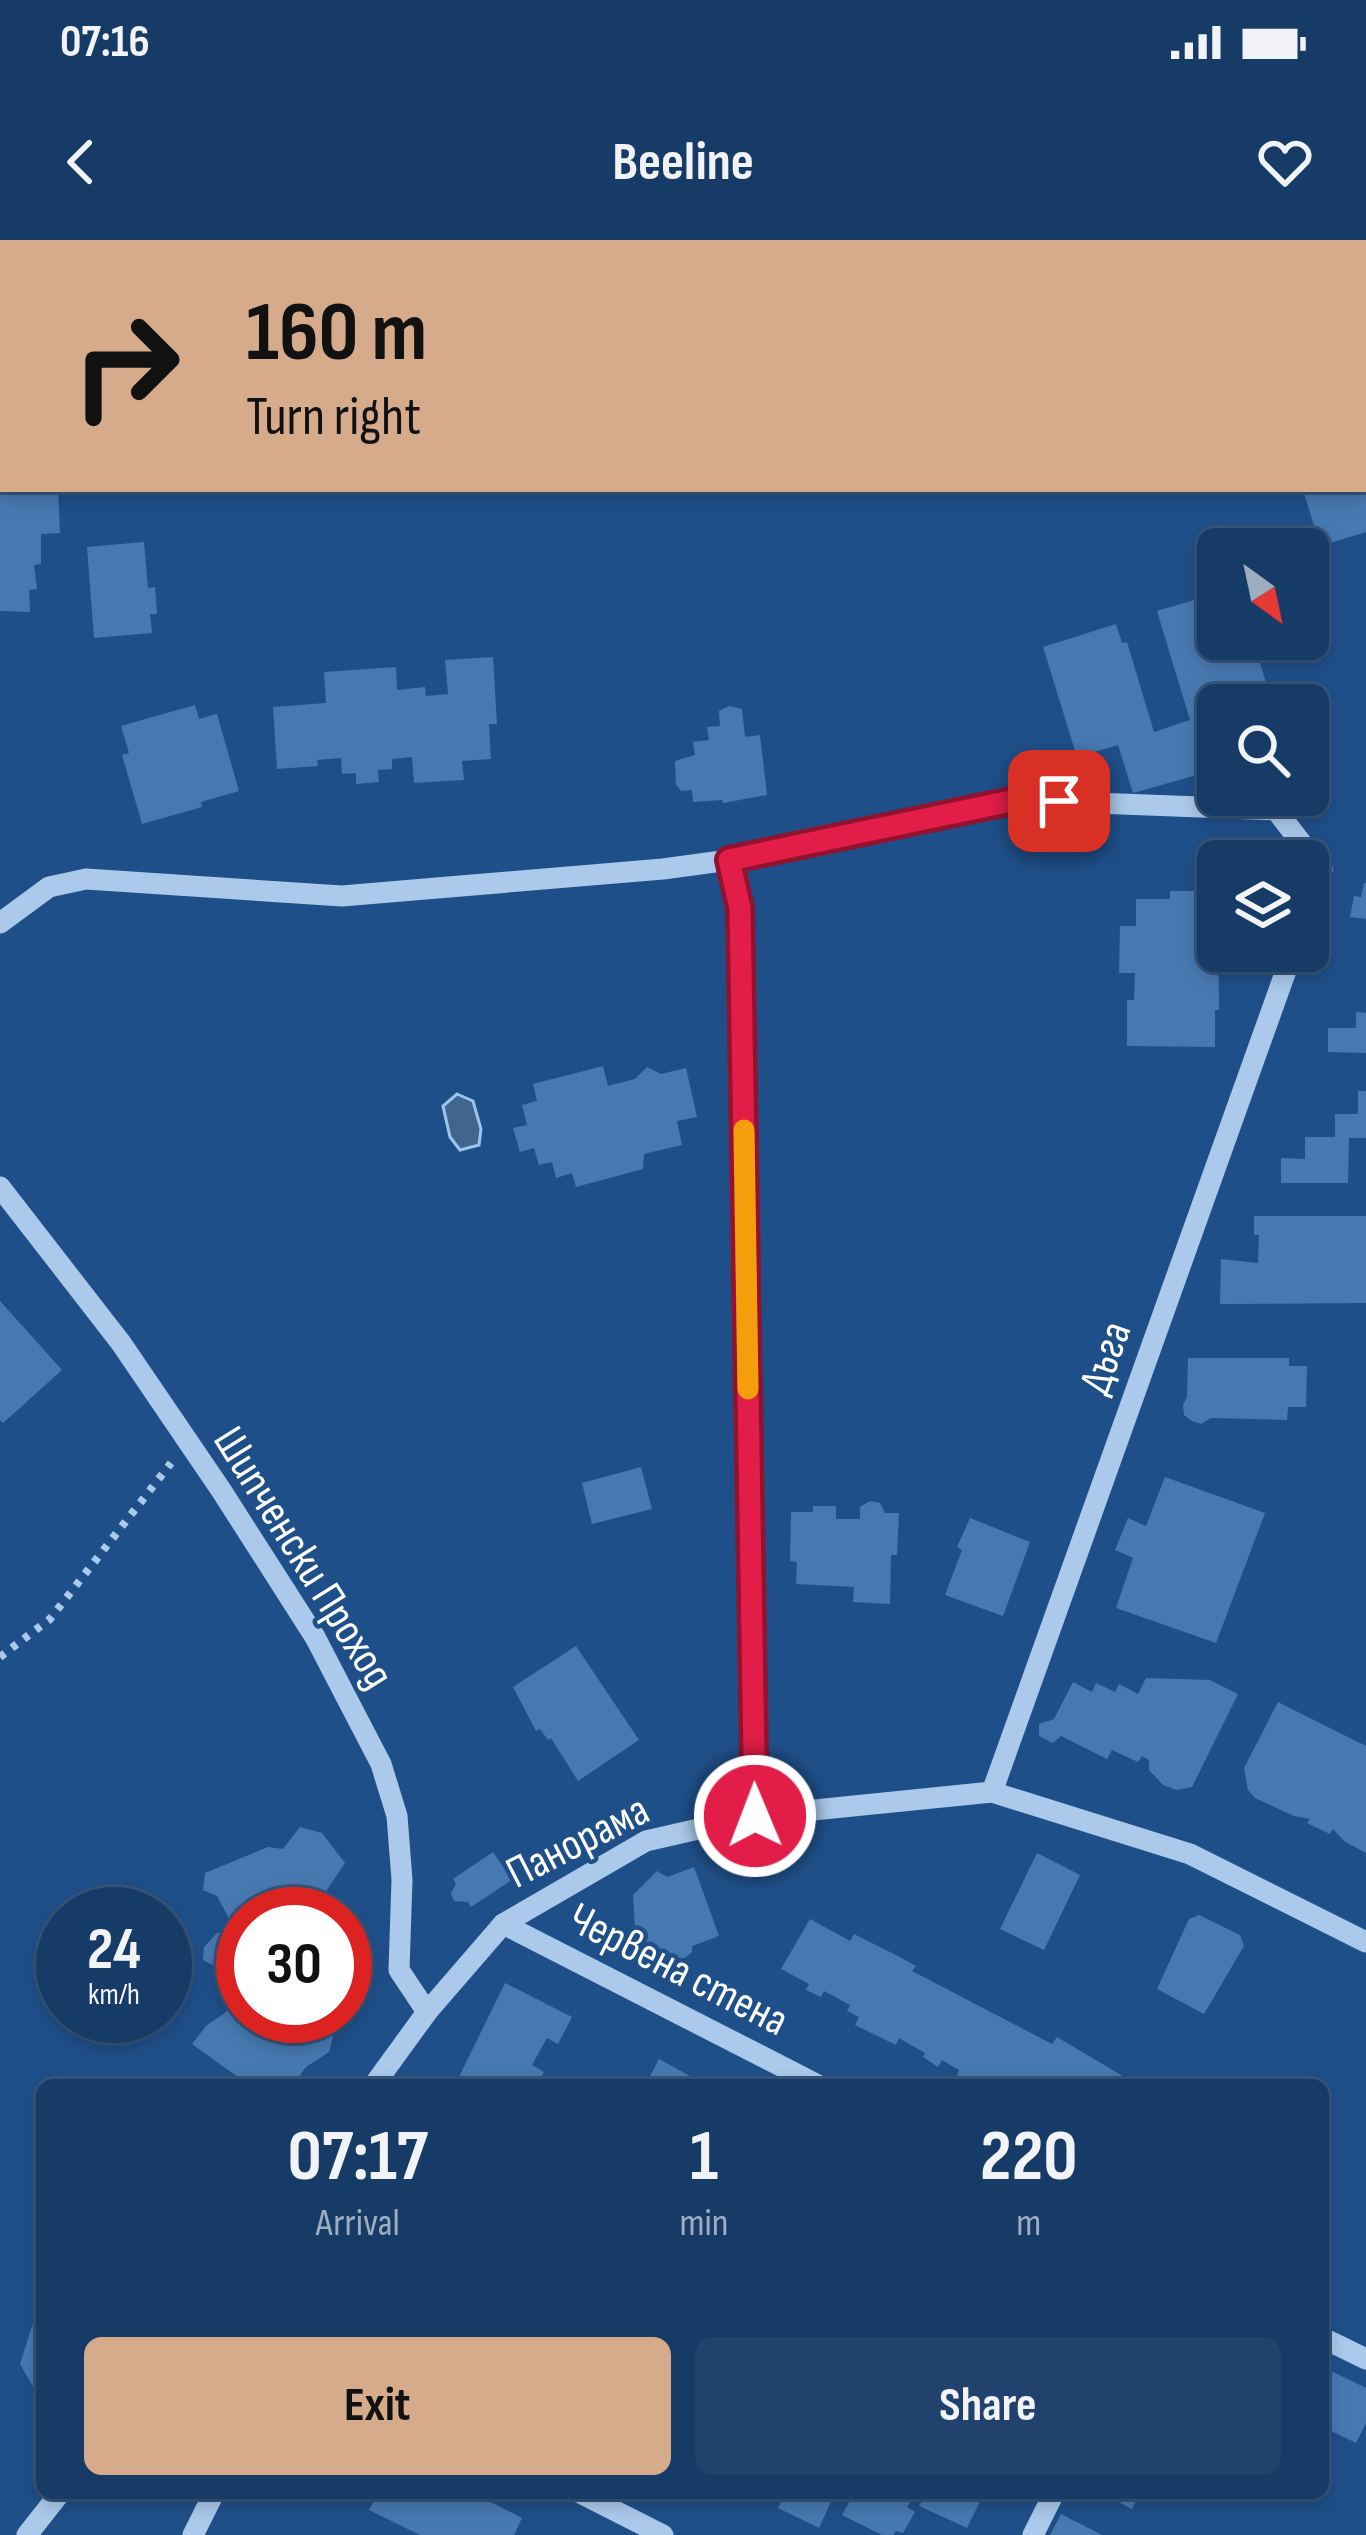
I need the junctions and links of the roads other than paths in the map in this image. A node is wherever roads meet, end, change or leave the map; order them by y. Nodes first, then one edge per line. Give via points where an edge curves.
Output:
1 (1299, 840) edge
2 (729, 860) junction
3 (0, 923) edge
4 (1285, 972) edge
5 (0, 1187) edge
6 (992, 1792) junction
7 (755, 1816) junction
8 (502, 1924) junction
9 (1366, 1942) edge
10 (427, 2012) junction
11 (378, 2079) edge
12 (806, 2079) edge
13 (1329, 2341) edge
14 (1366, 2359) edge
15 (55, 2499) edge
16 (211, 2499) edge
17 (592, 2499) edge
18 (1051, 2499) edge
19 (27, 2535) edge
20 (193, 2535) edge
21 (663, 2535) edge
22 (1034, 2535) edge

1 - 2 street via 1276,810 1016,800
2 - 3 street via 342,896 86,879 49,887
2 - 7 street via 740,908
4 - 6 street, Дъга
5 - 10 street, Шипченски Проход via 121,1343 315,1637 381,1764 398,1816 399,1970
6 - 7 street, Панорама
6 - 9 street, Панорама via 1190,1854
7 - 8 street, Панорама via 646,1840
8 - 10 street, Панорама
8 - 12 street, Червена стена
10 - 11 street, Панорама
13 - 14 street
15 - 19 street
16 - 20 street
17 - 21 street
18 - 22 street

